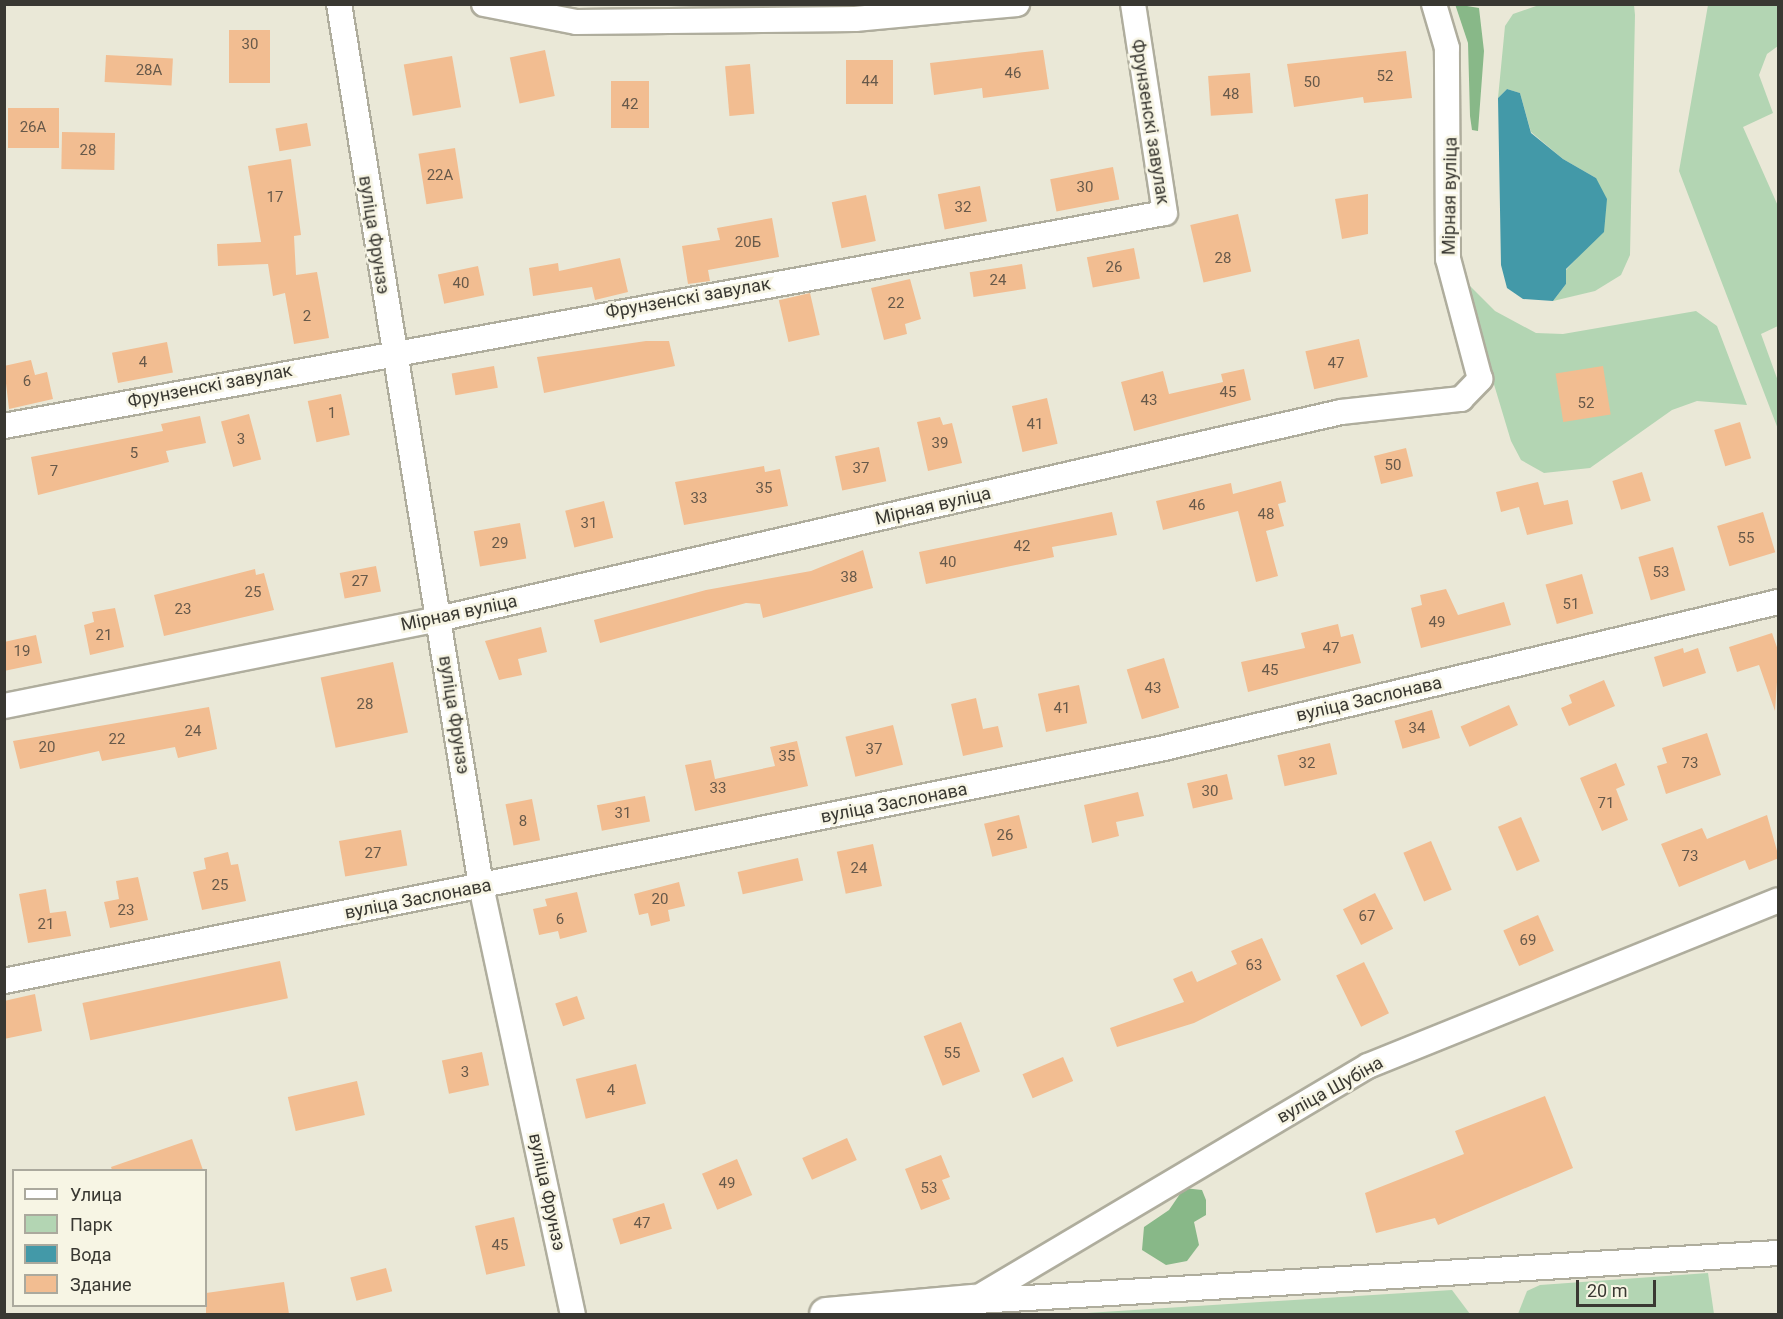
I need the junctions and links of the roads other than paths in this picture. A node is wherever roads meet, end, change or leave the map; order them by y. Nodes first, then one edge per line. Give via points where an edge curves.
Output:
1 (339, 4) edge
2 (484, 4) edge
3 (1017, 4) edge
4 (1133, 4) edge
5 (1434, 4) edge
6 (392, 351) junction
7 (4, 426) edge
8 (1779, 602) edge
9 (438, 619) junction
10 (4, 706) edge
11 (481, 886) junction
12 (1779, 900) edge
13 (4, 981) edge
14 (1779, 1253) edge
15 (972, 1301) junction
16 (573, 1314) edge
17 (826, 1314) edge

1 - 6 street, вуліца Фрунзэ
2 - 3 street via 576,22 855,19
4 - 6 street, Фрунзенскі завулак via 1165,213
5 - 9 street, Мірная вуліца via 1447,48 1449,259 1480,379 1461,399 1341,412
6 - 7 street, Фрунзенскі завулак
6 - 9 street, вуліца Фрунзэ
8 - 11 street, вуліца Заслонава via 1160,749
9 - 10 street, Мірная вуліца
9 - 11 street, вуліца Фрунзэ
11 - 13 street, вуліца Заслонава
11 - 16 street, вуліца Фрунзэ
12 - 15 street, вуліца Шубіна via 1368,1066
14 - 15 street, вуліца Шубіна
15 - 17 street, вуліца Шубіна

